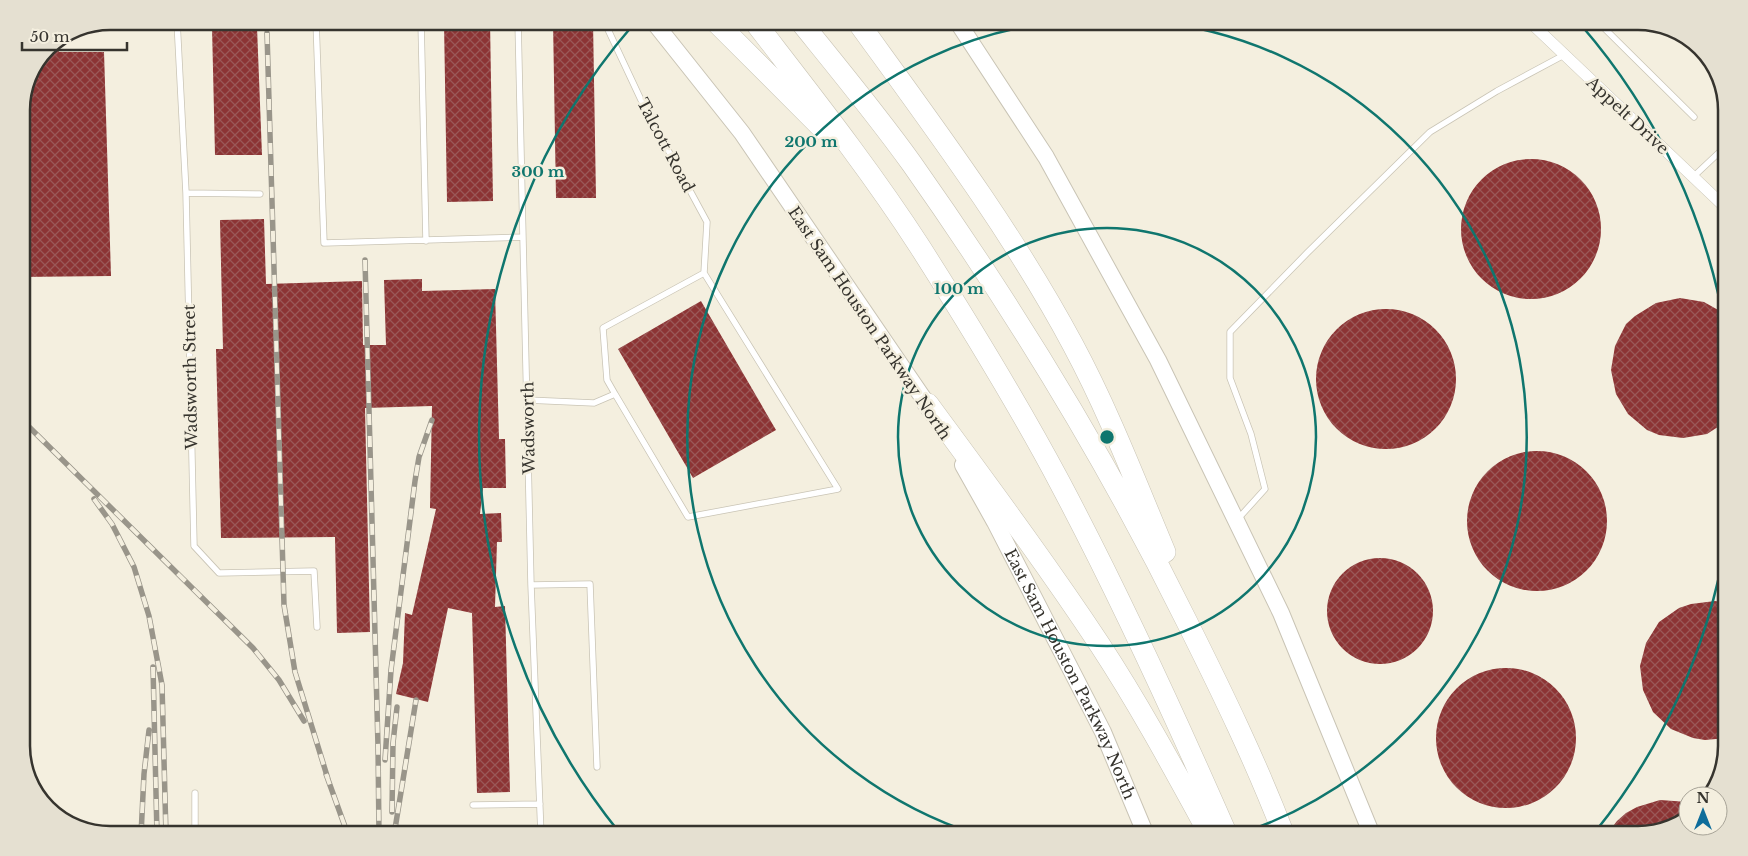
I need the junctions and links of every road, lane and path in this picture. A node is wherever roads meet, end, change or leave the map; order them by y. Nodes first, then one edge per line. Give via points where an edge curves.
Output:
1 (177, 30) edge
2 (316, 30) edge
3 (421, 30) edge
4 (518, 30) edge
5 (608, 30) edge
6 (660, 30) edge
7 (724, 30) edge
8 (761, 30) edge
9 (807, 30) edge
10 (824, 30) edge
11 (864, 30) edge
12 (963, 30) edge
13 (1541, 30) edge
14 (1607, 30) edge
15 (1564, 55) junction
16 (1694, 117) dead end
17 (1718, 154) edge
18 (910, 162) junction
19 (1693, 178) junction
20 (186, 193) junction
21 (260, 194) dead end
22 (884, 194) junction
23 (1718, 201) edge
24 (524, 237) junction
25 (426, 241) junction
26 (704, 272) junction
27 (615, 394) junction
28 (527, 400) junction
29 (928, 404) junction
30 (1236, 522) junction
31 (531, 585) junction
32 (316, 627) dead end
33 (1249, 750) junction
34 (596, 767) dead end
35 (194, 793) dead end
36 (540, 804) junction
37 (473, 805) dead end
38 (195, 826) edge
39 (541, 826) edge
40 (1142, 826) edge
41 (1205, 826) edge
42 (1223, 826) edge
43 (1280, 826) edge
44 (1368, 826) edge

1 - 20 lane, Wadsworth Street
2 - 25 lane via 324,243
3 - 25 lane
4 - 24 lane, Wadsworth
5 - 26 lane, Talcott Road via 642,102 706,222
6 - 29 main road, East Sam Houston Parkway North via 742,133
7 - 22 highway
8 - 22 highway
9 - 18 highway
10 - 18 highway
11 - 33 highway via 1000,223 1073,345 1110,421
12 - 30 main road via 1050,166 1158,360
13 - 15 street, Appelt Drive
14 - 16 lane
15 - 19 street, Appelt Drive
15 - 30 lane via 1430,132 1230,332 1230,378 1251,434 1265,489
17 - 19 lane
18 - 33 highway via 998,290 1086,434 1167,582
19 - 23 street, Appelt Drive
20 - 21 lane
20 - 32 lane, Wadsworth Street via 194,546 219,573 314,571
22 - 42 highway via 985,352 1059,482 1125,612
24 - 25 lane
24 - 28 lane, Wadsworth
26 - 27 lane via 603,328 607,380
26 - 27 lane via 838,489 688,517
27 - 28 lane via 594,403
28 - 31 lane, Wadsworth
29 - 40 main road, East Sam Houston Parkway North via 995,522 1104,732
29 - 41 highway via 1100,646
30 - 44 main road via 1281,613
31 - 34 lane via 590,584
31 - 36 lane, Wadsworth
33 - 43 highway
35 - 38 lane
36 - 37 lane
36 - 39 lane, Wadsworth

